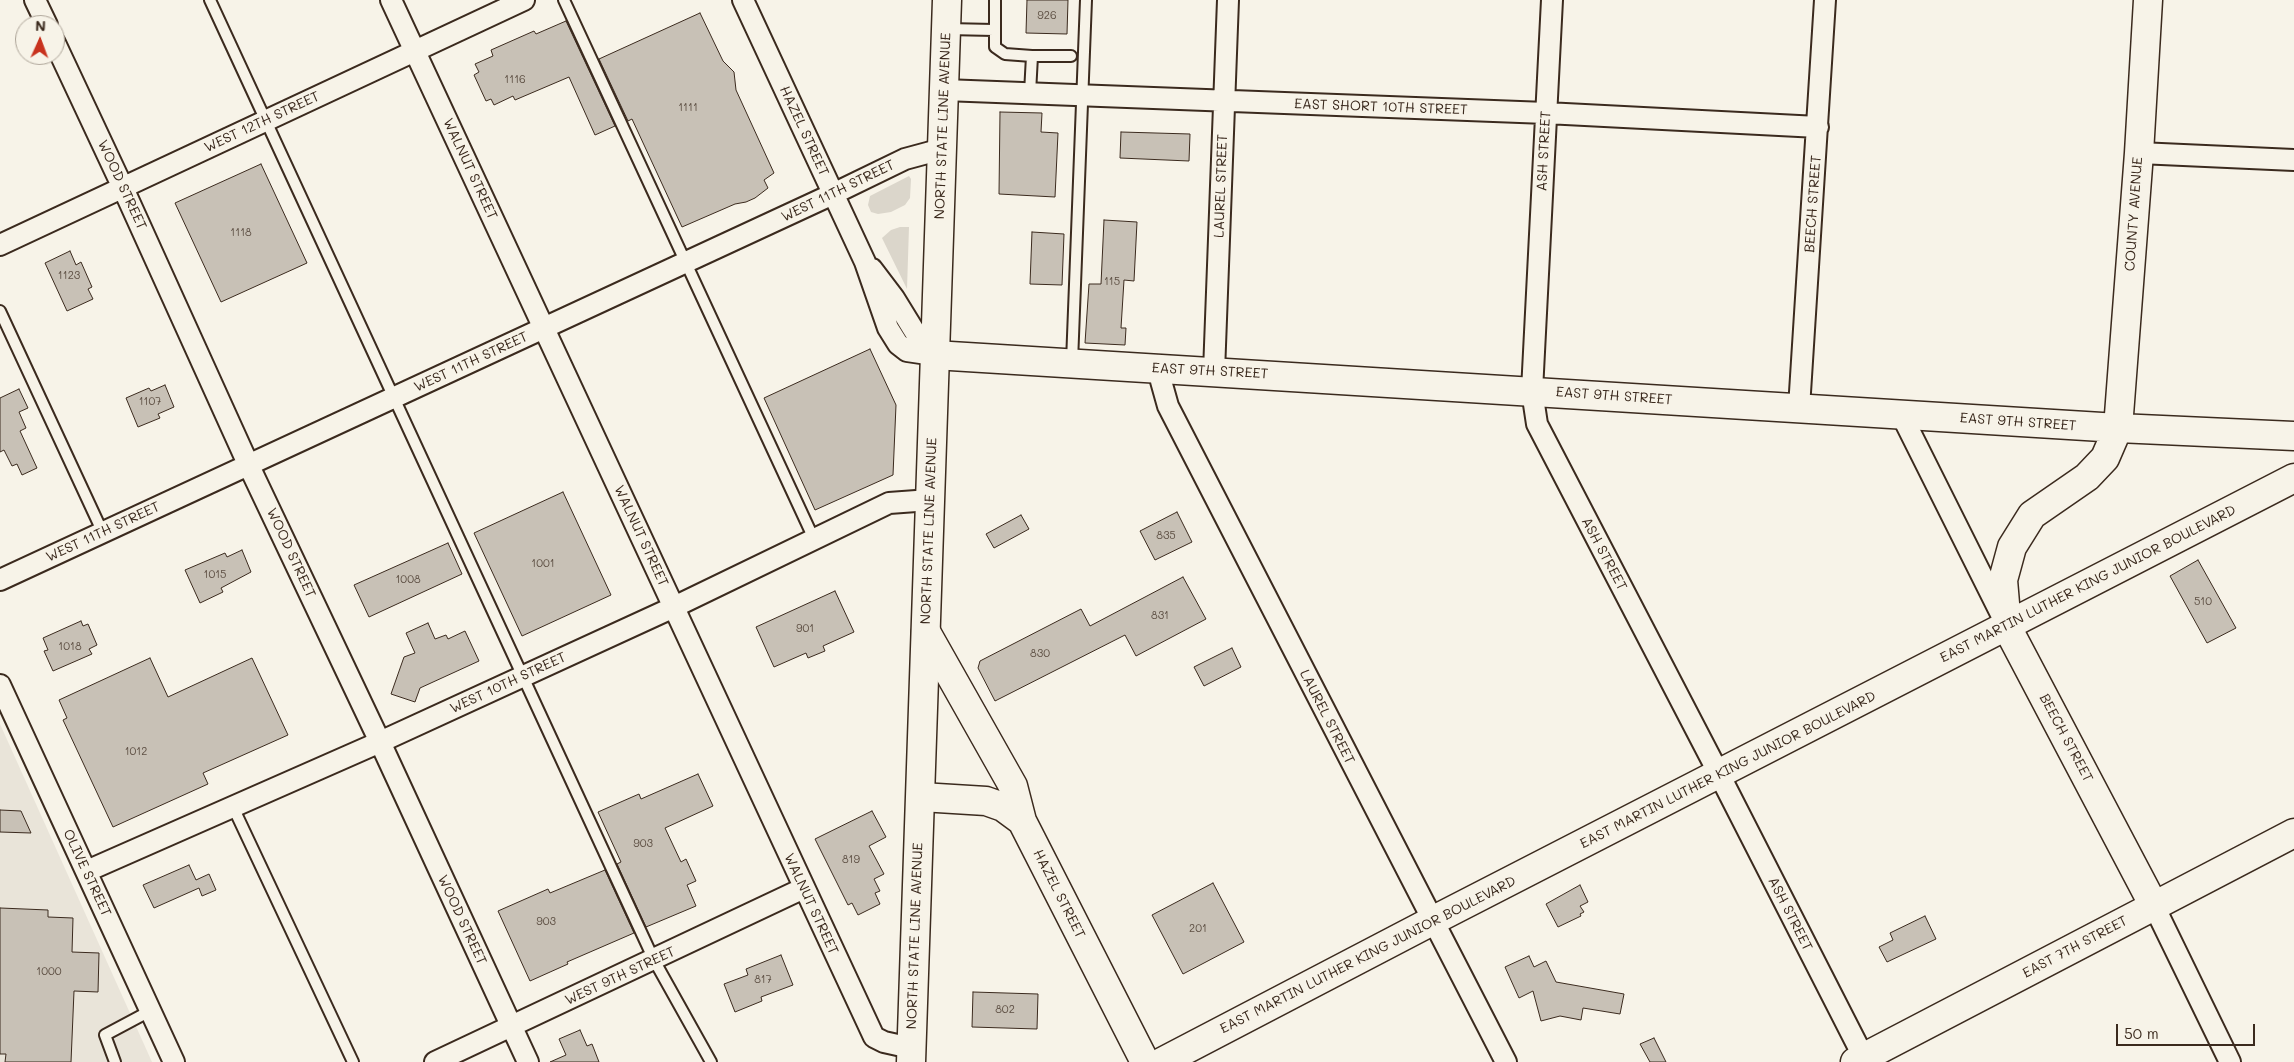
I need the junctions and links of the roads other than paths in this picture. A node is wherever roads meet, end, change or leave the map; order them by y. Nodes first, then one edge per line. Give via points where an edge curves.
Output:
1 (35, 0) edge
2 (210, 0) edge
3 (391, 0) edge
4 (524, 0) edge
5 (564, 0) edge
6 (743, 0) edge
7 (947, 0) edge
8 (995, 0) edge
9 (1086, 0) edge
10 (1228, 0) edge
11 (1552, 0) edge
12 (1825, 0) edge
13 (2148, 0) edge
14 (42, 15) edge
15 (946, 29) junction
16 (994, 30) junction
17 (414, 50) junction
18 (1032, 56) junction
19 (1071, 56) dead end
20 (65, 64) edge
21 (944, 90) junction
22 (1030, 93) junction
23 (1082, 96) junction
24 (1224, 102) junction
25 (1546, 113) junction
26 (266, 120) junction
27 (1818, 127) junction
28 (942, 149) junction
29 (2139, 153) junction
30 (2294, 160) edge
31 (123, 188) junction
32 (833, 194) junction
33 (0, 245) edge
34 (685, 262) junction
35 (0, 311) edge
36 (545, 327) junction
37 (934, 355) junction
38 (1072, 363) junction
39 (1161, 369) junction
40 (1214, 372) junction
41 (1532, 391) junction
42 (393, 399) junction
43 (1799, 408) junction
44 (1901, 414) junction
45 (2118, 428) junction
46 (2294, 436) edge
47 (249, 466) junction
48 (2294, 478) edge
49 (930, 500) junction
50 (103, 533) junction
51 (814, 539) junction
52 (0, 580) edge
53 (674, 607) junction
54 (2007, 626) junction
55 (926, 632) junction
56 (523, 676) junction
57 (0, 685) edge
58 (380, 742) junction
59 (1719, 774) junction
60 (920, 797) junction
61 (234, 807) junction
62 (1022, 821) junction
63 (2294, 832) edge
64 (87, 871) junction
65 (804, 888) junction
66 (2154, 906) junction
67 (1432, 921) junction
68 (654, 960) junction
69 (150, 1011) junction
70 (512, 1027) junction
71 (911, 1055) edge
72 (1862, 1061) edge
73 (115, 1062) edge
74 (174, 1062) edge
75 (353, 1062) edge
76 (435, 1062) edge
77 (528, 1062) edge
78 (711, 1062) edge
79 (1145, 1062) edge
80 (1162, 1062) edge
81 (1506, 1062) edge
82 (2230, 1062) edge

1 - 14 street
2 - 26 lane
3 - 17 street, WALNUT STREET
4 - 17 street, WEST 12TH STREET
5 - 34 lane
6 - 32 street, HAZEL STREET
7 - 15 main road, NORTH STATE LINE AVENUE
8 - 16 lane
9 - 23 lane
10 - 24 street, LAUREL STREET
11 - 25 street, ASH STREET
12 - 27 street, BEECH STREET
13 - 29 main road, COUNTY AVENUE
15 - 16 lane
15 - 21 main road, NORTH STATE LINE AVENUE
16 - 18 lane via 995,47 999,52
17 - 26 street, WEST 12TH STREET
17 - 36 street, WALNUT STREET
18 - 19 lane
18 - 22 lane
20 - 31 street, WOOD STREET
21 - 22 street, EAST SHORT 10TH STREET
21 - 28 main road, NORTH STATE LINE AVENUE
22 - 23 street, EAST SHORT 10TH STREET
23 - 24 street, EAST SHORT 10TH STREET
23 - 38 lane
24 - 25 street, EAST SHORT 10TH STREET
24 - 40 street, LAUREL STREET
25 - 27 street, EAST SHORT 10TH STREET
25 - 41 street, ASH STREET
26 - 31 street, WEST 12TH STREET
26 - 42 lane
27 - 43 street, BEECH STREET
28 - 32 street, WEST 11TH STREET via 905,159
28 - 37 main road, NORTH STATE LINE AVENUE
29 - 30 street
29 - 45 main road, COUNTY AVENUE
31 - 33 street, WEST 12TH STREET
31 - 47 street, WOOD STREET
32 - 34 street, WEST 11TH STREET
32 - 37 street, HAZEL STREET via 898,344 912,352
34 - 36 street, WEST 11TH STREET
34 - 51 lane
35 - 50 lane
36 - 42 street, WEST 11TH STREET
36 - 53 street, WALNUT STREET
37 - 38 main road, EAST 9TH STREET
37 - 49 main road, NORTH STATE LINE AVENUE
38 - 39 main road, EAST 9TH STREET
39 - 40 main road, EAST 9TH STREET
39 - 67 street, LAUREL STREET via 1168,406
40 - 41 main road, EAST 9TH STREET
41 - 43 main road, EAST 9TH STREET
41 - 59 street, ASH STREET via 1540,432
42 - 47 street, WEST 11TH STREET
42 - 56 lane
43 - 44 main road, EAST 9TH STREET
44 - 45 main road, EAST 9TH STREET
44 - 54 street, BEECH STREET
45 - 46 main road, EAST 9TH STREET
45 - 54 main road, COUNTY AVENUE via 2105,458 2087,477 2032,515 2012,547 2003,580
47 - 50 street, WEST 11TH STREET
47 - 58 street, WOOD STREET
48 - 54 main road, EAST MARTIN LUTHER KING JUNIOR BOULEVARD
49 - 51 street, WEST 10TH STREET via 889,503
49 - 55 main road, NORTH STATE LINE AVENUE
50 - 52 street, WEST 11TH STREET
51 - 53 street, WEST 10TH STREET
53 - 56 street, WEST 10TH STREET
53 - 65 street, WALNUT STREET
54 - 59 main road, EAST MARTIN LUTHER KING JUNIOR BOULEVARD
54 - 66 main road, BEECH STREET
55 - 60 main road, NORTH STATE LINE AVENUE
55 - 62 main road via 1013,786
56 - 58 street, WEST 10TH STREET
56 - 68 lane
57 - 64 street, OLIVE STREET
58 - 61 street, WEST 10TH STREET
58 - 70 street, WOOD STREET
59 - 67 main road, EAST MARTIN LUTHER KING JUNIOR BOULEVARD
59 - 72 street, ASH STREET
60 - 62 main road, HAZEL STREET via 986,801 1003,807
60 - 71 main road, NORTH STATE LINE AVENUE
61 - 64 street, WEST 10TH STREET
61 - 75 lane
62 - 79 main road, HAZEL STREET
63 - 66 main road, EAST 7TH STREET
64 - 69 street, OLIVE STREET
65 - 68 street, WEST 9TH STREET
65 - 71 street, WALNUT STREET via 874,1037
66 - 72 main road, EAST 7TH STREET
66 - 82 street, BEECH STREET
67 - 80 main road, EAST MARTIN LUTHER KING JUNIOR BOULEVARD
67 - 81 street, LAUREL STREET
68 - 70 street, WEST 9TH STREET
68 - 78 lane
69 - 73 lane via 105,1035
69 - 74 street, OLIVE STREET
70 - 76 street, WEST 9TH STREET
70 - 77 street, WOOD STREET

